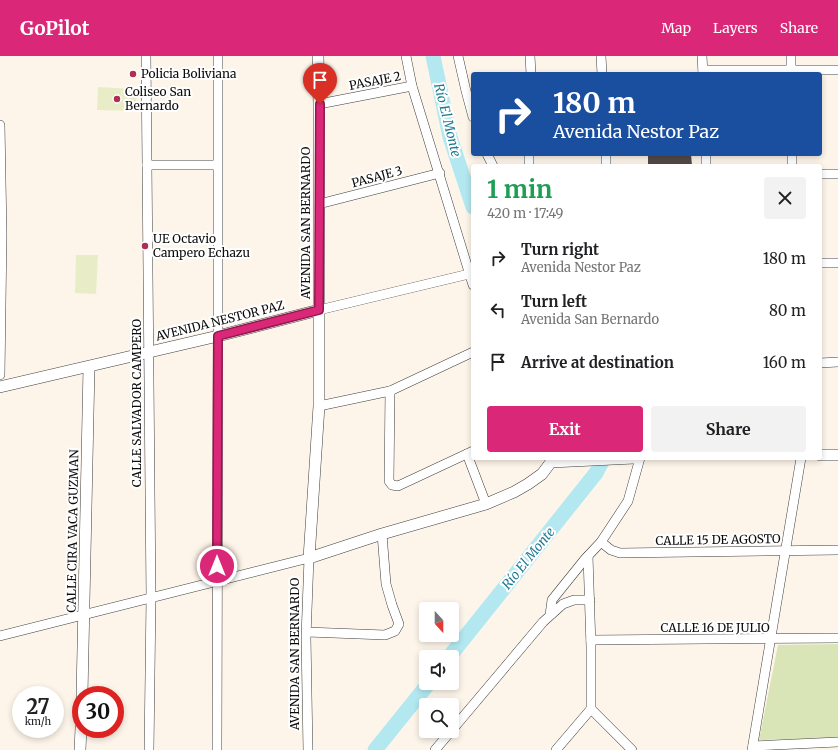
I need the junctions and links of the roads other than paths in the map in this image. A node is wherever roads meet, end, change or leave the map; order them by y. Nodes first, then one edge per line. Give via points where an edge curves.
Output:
1 (146, 56) edge
2 (218, 56) edge
3 (318, 56) edge
4 (406, 56) edge
5 (458, 56) edge
6 (530, 56) edge
7 (601, 56) edge
8 (702, 56) edge
9 (790, 56) edge
10 (838, 70) edge
11 (531, 72) edge
12 (602, 72) edge
13 (703, 72) edge
14 (791, 72) edge
15 (412, 86) junction
16 (320, 104) junction
17 (471, 109) edge
18 (0, 125) edge
19 (147, 165) junction
20 (217, 165) junction
21 (440, 173) junction
22 (822, 174) edge
23 (838, 174) edge
24 (319, 204) junction
25 (1, 234) edge
26 (822, 263) edge
27 (838, 263) edge
28 (469, 274) junction
29 (471, 280) edge
30 (319, 310) junction
31 (218, 336) junction
32 (149, 353) junction
33 (471, 353) edge
34 (838, 362) edge
35 (822, 363) edge
36 (89, 367) junction
37 (0, 375) edge
38 (0, 387) edge
39 (390, 391) junction
40 (319, 406) junction
41 (470, 453) edge
42 (822, 455) edge
43 (838, 455) edge
44 (472, 460) edge
45 (551, 460) edge
46 (593, 460) edge
47 (639, 460) edge
48 (801, 460) edge
49 (486, 504) junction
50 (382, 534) junction
51 (601, 542) junction
52 (838, 550) edge
53 (786, 551) junction
54 (588, 556) junction
55 (309, 558) junction
56 (217, 581) junction
57 (150, 598) junction
58 (590, 600) junction
59 (85, 614) junction
60 (550, 615) junction
61 (306, 632) junction
62 (0, 636) edge
63 (838, 638) edge
64 (591, 640) junction
65 (771, 640) junction
66 (82, 686) edge
67 (591, 709) junction
68 (459, 722) edge
69 (81, 738) edge
70 (445, 738) edge
71 (838, 742) edge
72 (822, 746) edge
73 (776, 747) edge
74 (752, 748) edge
75 (80, 750) edge
76 (149, 750) edge
77 (217, 750) edge
78 (308, 750) edge
79 (435, 750) edge
80 (556, 750) edge
81 (632, 750) edge

1 - 19 street, CALLE SALVADOR CAMPERO
2 - 20 street
3 - 16 street, AVENIDA SAN BERNARDO
4 - 15 street
5 - 17 street
6 - 11 street
7 - 12 street
8 - 13 street
9 - 14 street
10 - 14 street
13 - 14 street
15 - 16 street, PASAJE 2
15 - 21 street
16 - 24 street, AVENIDA SAN BERNARDO
18 - 25 street
19 - 20 street
19 - 32 street, CALLE SALVADOR CAMPERO
20 - 31 street
21 - 24 street, PASAJE 3
21 - 28 street
22 - 23 street
24 - 30 street, AVENIDA SAN BERNARDO
25 - 37 street
26 - 27 street
28 - 29 street
28 - 30 street, AVENIDA NESTOR PAZ
30 - 31 street, AVENIDA NESTOR PAZ
30 - 40 street, AVENIDA SAN BERNARDO
31 - 32 street, AVENIDA NESTOR PAZ
31 - 56 street
32 - 36 street, AVENIDA NESTOR PAZ
32 - 57 street, CALLE SALVADOR CAMPERO
33 - 39 street
34 - 35 street
36 - 38 street, AVENIDA NESTOR PAZ
36 - 59 street, CALLE CIRA VACA GUZMAN
39 - 40 street
39 - 41 street via 389,481 392,485 398,486
40 - 55 street, AVENIDA SAN BERNARDO
42 - 43 street
44 - 49 street
45 - 46 street
45 - 49 street, AVENIDA SAN BERNARDO via 542,474 528,484
47 - 51 street via 628,501
48 - 53 street
49 - 50 street, AVENIDA SAN BERNARDO
50 - 55 street, AVENIDA SAN BERNARDO
50 - 61 street via 386,584 399,624 396,631 385,635
51 - 53 street, CALLE 15 DE AGOSTO via 620,553
51 - 54 street
52 - 53 street, CALLE 15 DE AGOSTO
53 - 65 street
54 - 58 street
54 - 60 street via 552,600
55 - 56 street, AVENIDA SAN BERNARDO
55 - 61 street, AVENIDA SAN BERNARDO
56 - 57 street, AVENIDA SAN BERNARDO
56 - 77 street
57 - 59 street, AVENIDA SAN BERNARDO
57 - 76 street, CALLE SALVADOR CAMPERO
58 - 60 street via 574,600 563,604
58 - 64 street
59 - 62 street, AVENIDA SAN BERNARDO
59 - 66 street, CALLE CIRA VACA GUZMAN
60 - 68 street
61 - 78 street, AVENIDA SAN BERNARDO
63 - 65 street, CALLE 16 DE JULIO
64 - 65 street, CALLE 16 DE JULIO
64 - 67 street
65 - 74 street
67 - 80 street
67 - 81 street
69 - 75 street
70 - 79 street
71 - 72 street
72 - 73 street
73 - 74 street

